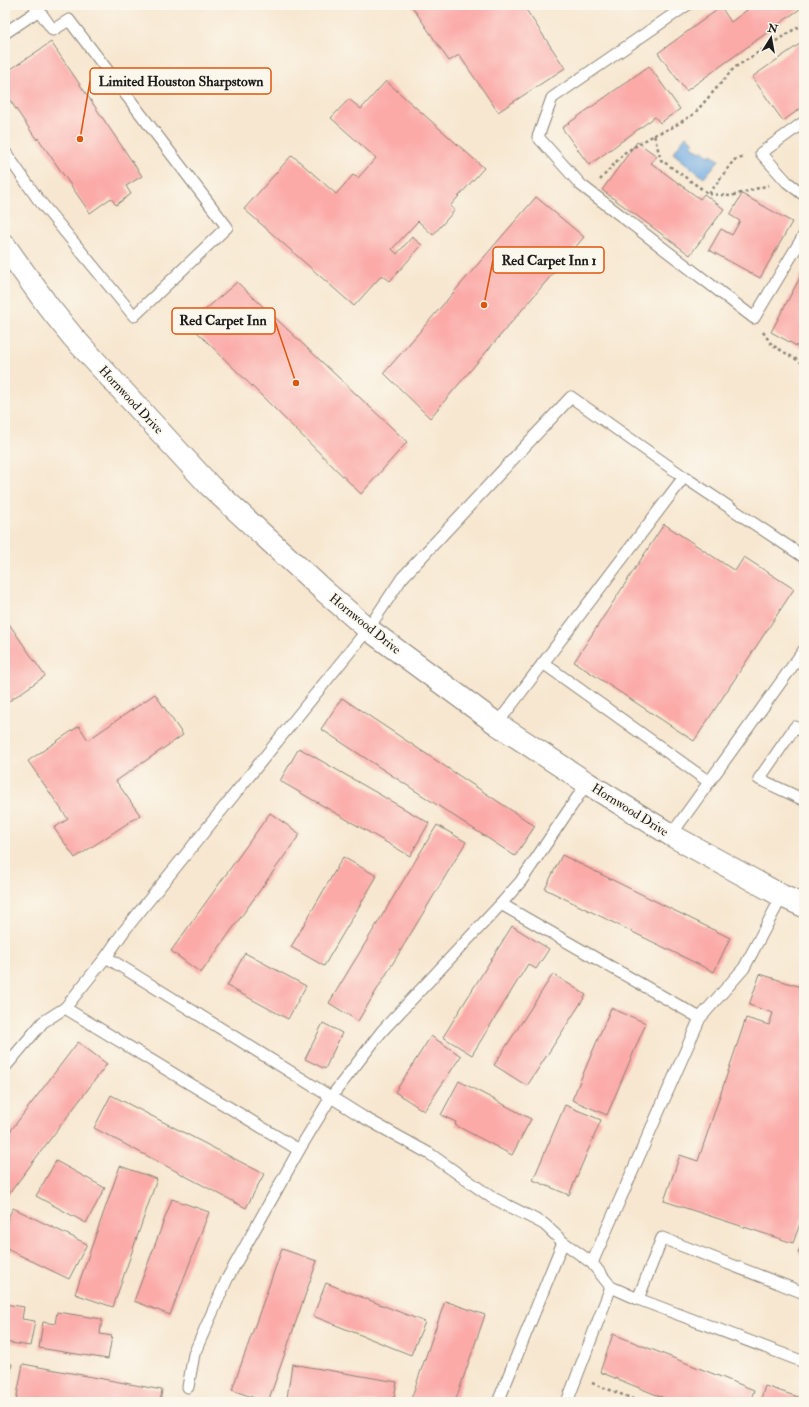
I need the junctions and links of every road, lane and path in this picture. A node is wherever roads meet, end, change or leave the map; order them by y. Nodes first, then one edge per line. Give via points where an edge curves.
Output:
1 (687, 5) edge
2 (37, 8) edge
3 (804, 23) edge
4 (5, 34) edge
5 (804, 122) edge
6 (654, 135) junction
7 (5, 152) edge
8 (762, 152) junction
9 (784, 178) junction
10 (590, 192) junction
11 (709, 194) junction
12 (804, 195) edge
13 (804, 235) edge
14 (5, 246) edge
15 (754, 318) junction
16 (804, 364) edge
17 (684, 477) junction
18 (804, 557) edge
19 (368, 629) junction
20 (804, 650) edge
21 (543, 663) junction
22 (497, 724) junction
23 (804, 732) edge
24 (709, 782) junction
25 (587, 783) junction
26 (804, 800) edge
27 (671, 835) junction
28 (782, 896) junction
29 (501, 904) junction
30 (804, 906) edge
31 (106, 957) junction
32 (65, 1008) junction
33 (700, 1018) junction
34 (5, 1067) edge
35 (331, 1097) junction
36 (299, 1150) junction
37 (563, 1242) junction
38 (592, 1263) junction
39 (610, 1287) junction
40 (804, 1293) edge
41 (638, 1299) junction
42 (804, 1362) edge
43 (576, 1377) junction
44 (188, 1387) dead end
45 (498, 1402) edge
46 (567, 1402) edge
47 (642, 1402) edge

1 - 10 lane via 552,98 538,137
2 - 4 lane
2 - 7 lane via 53,30 70,20 227,227 134,316 38,199
3 - 6 path via 734,68 694,114
5 - 8 lane
6 - 10 path via 624,153
6 - 11 path via 662,160
8 - 9 lane
8 - 11 path via 734,160
9 - 11 path via 768,186 731,196
9 - 12 lane
10 - 15 lane
13 - 15 lane
14 - 19 street, Hornwood Drive via 73,337 210,486
15 - 16 path via 772,345
17 - 18 lane
17 - 19 lane via 571,397 402,578
17 - 21 lane
19 - 22 street, Hornwood Drive
19 - 31 lane via 124,931
20 - 24 lane
21 - 22 lane
21 - 24 lane
22 - 25 street, Hornwood Drive
23 - 26 lane via 795,727 759,779
24 - 27 lane
25 - 27 street, Hornwood Drive
25 - 29 lane via 521,881
27 - 28 street, Hornwood Drive
28 - 30 street, Hornwood Drive
28 - 33 lane via 744,968
29 - 33 lane
29 - 35 lane via 382,1031
31 - 32 lane
31 - 35 lane
32 - 34 lane via 43,1022
32 - 36 lane
33 - 38 lane
35 - 36 lane
35 - 37 lane via 430,1154 491,1197 544,1224
36 - 44 lane via 228,1278 194,1354
37 - 38 lane
37 - 45 lane
38 - 39 lane
39 - 41 lane
39 - 43 lane
40 - 41 lane via 662,1238
41 - 42 lane
43 - 46 lane
43 - 47 path

